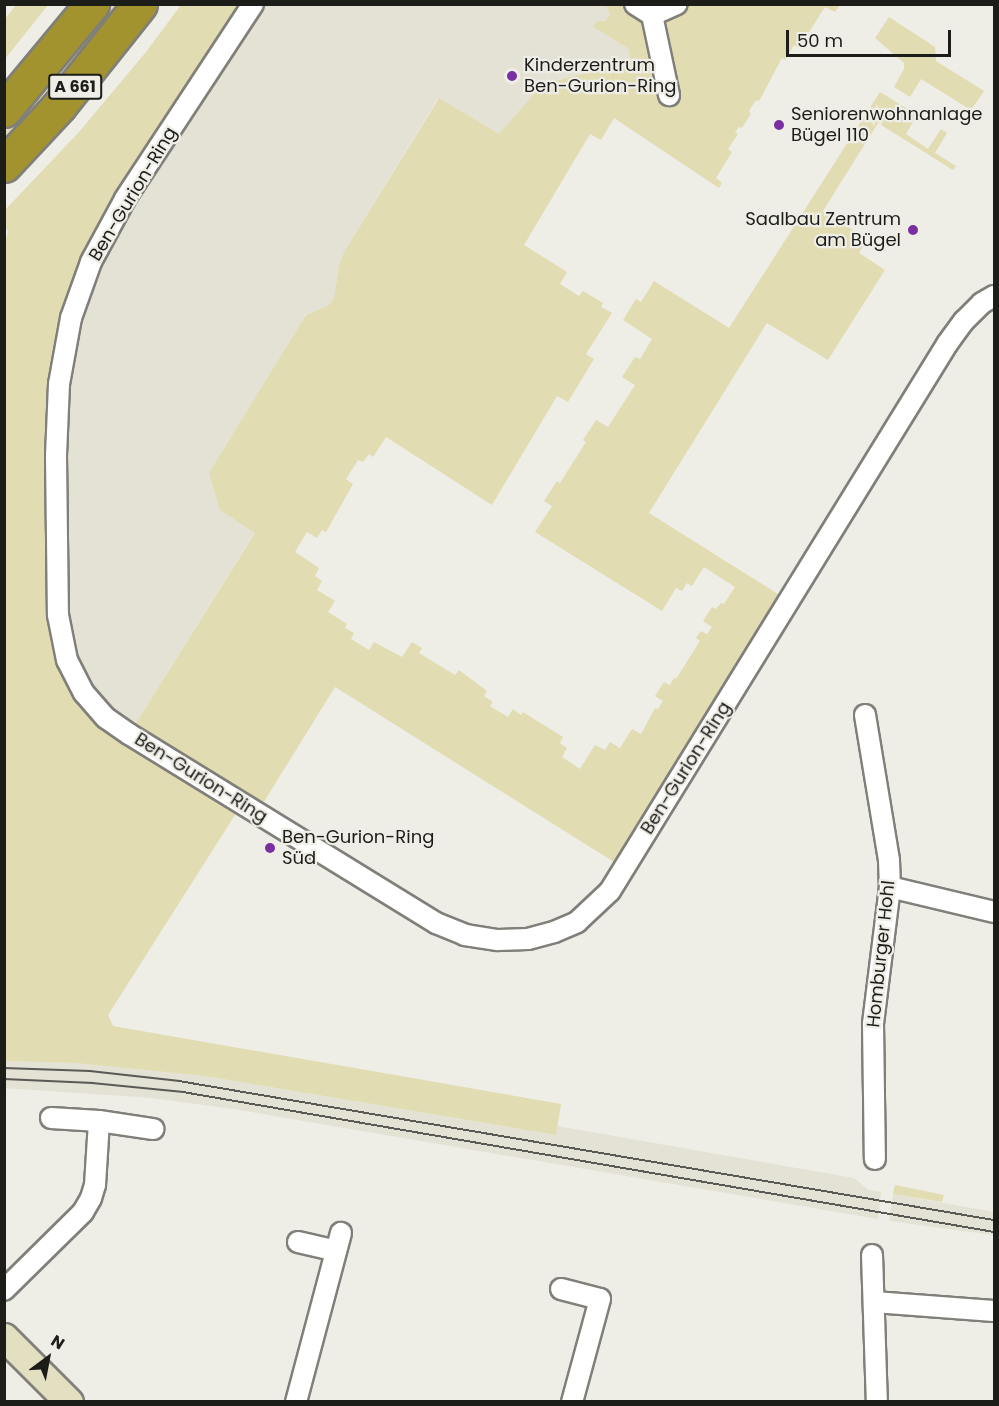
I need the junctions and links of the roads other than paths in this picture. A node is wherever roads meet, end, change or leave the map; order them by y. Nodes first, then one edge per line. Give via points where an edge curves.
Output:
1 (92, 4) edge
2 (140, 4) edge
3 (253, 4) edge
4 (635, 4) edge
5 (677, 4) edge
6 (652, 15) junction
7 (669, 95) dead end
8 (4, 110) edge
9 (4, 165) edge
10 (994, 296) edge
11 (865, 715) dead end
12 (890, 887) junction
13 (994, 912) edge
14 (51, 1118) dead end
15 (99, 1121) junction
16 (153, 1129) dead end
17 (875, 1159) dead end
18 (298, 1242) dead end
19 (872, 1255) dead end
20 (561, 1289) dead end
21 (4, 1290) edge
22 (874, 1302) junction
23 (994, 1311) edge
24 (4, 1337) edge
25 (69, 1401) edge
26 (296, 1401) edge
27 (572, 1401) edge
28 (877, 1401) edge

1 - 8 highway, A 661
2 - 9 highway, A 661 via 59,106
3 - 10 street, Ben-Gurion-Ring via 125,199 91,262 71,318 59,384 58,615 68,660 84,693 106,718 436,923 498,940 528,939 576,922 610,891 947,344 964,321
4 - 6 street
5 - 6 street
6 - 7 street
11 - 12 street, Homburger Hohl
12 - 13 street
12 - 17 street, Homburger Hohl via 873,1024
14 - 15 street
15 - 16 street
15 - 21 street via 91,1198 83,1212
18 - 26 street via 338,1242
19 - 22 street
20 - 27 street via 600,1299
22 - 23 street
22 - 28 street
24 - 25 street

